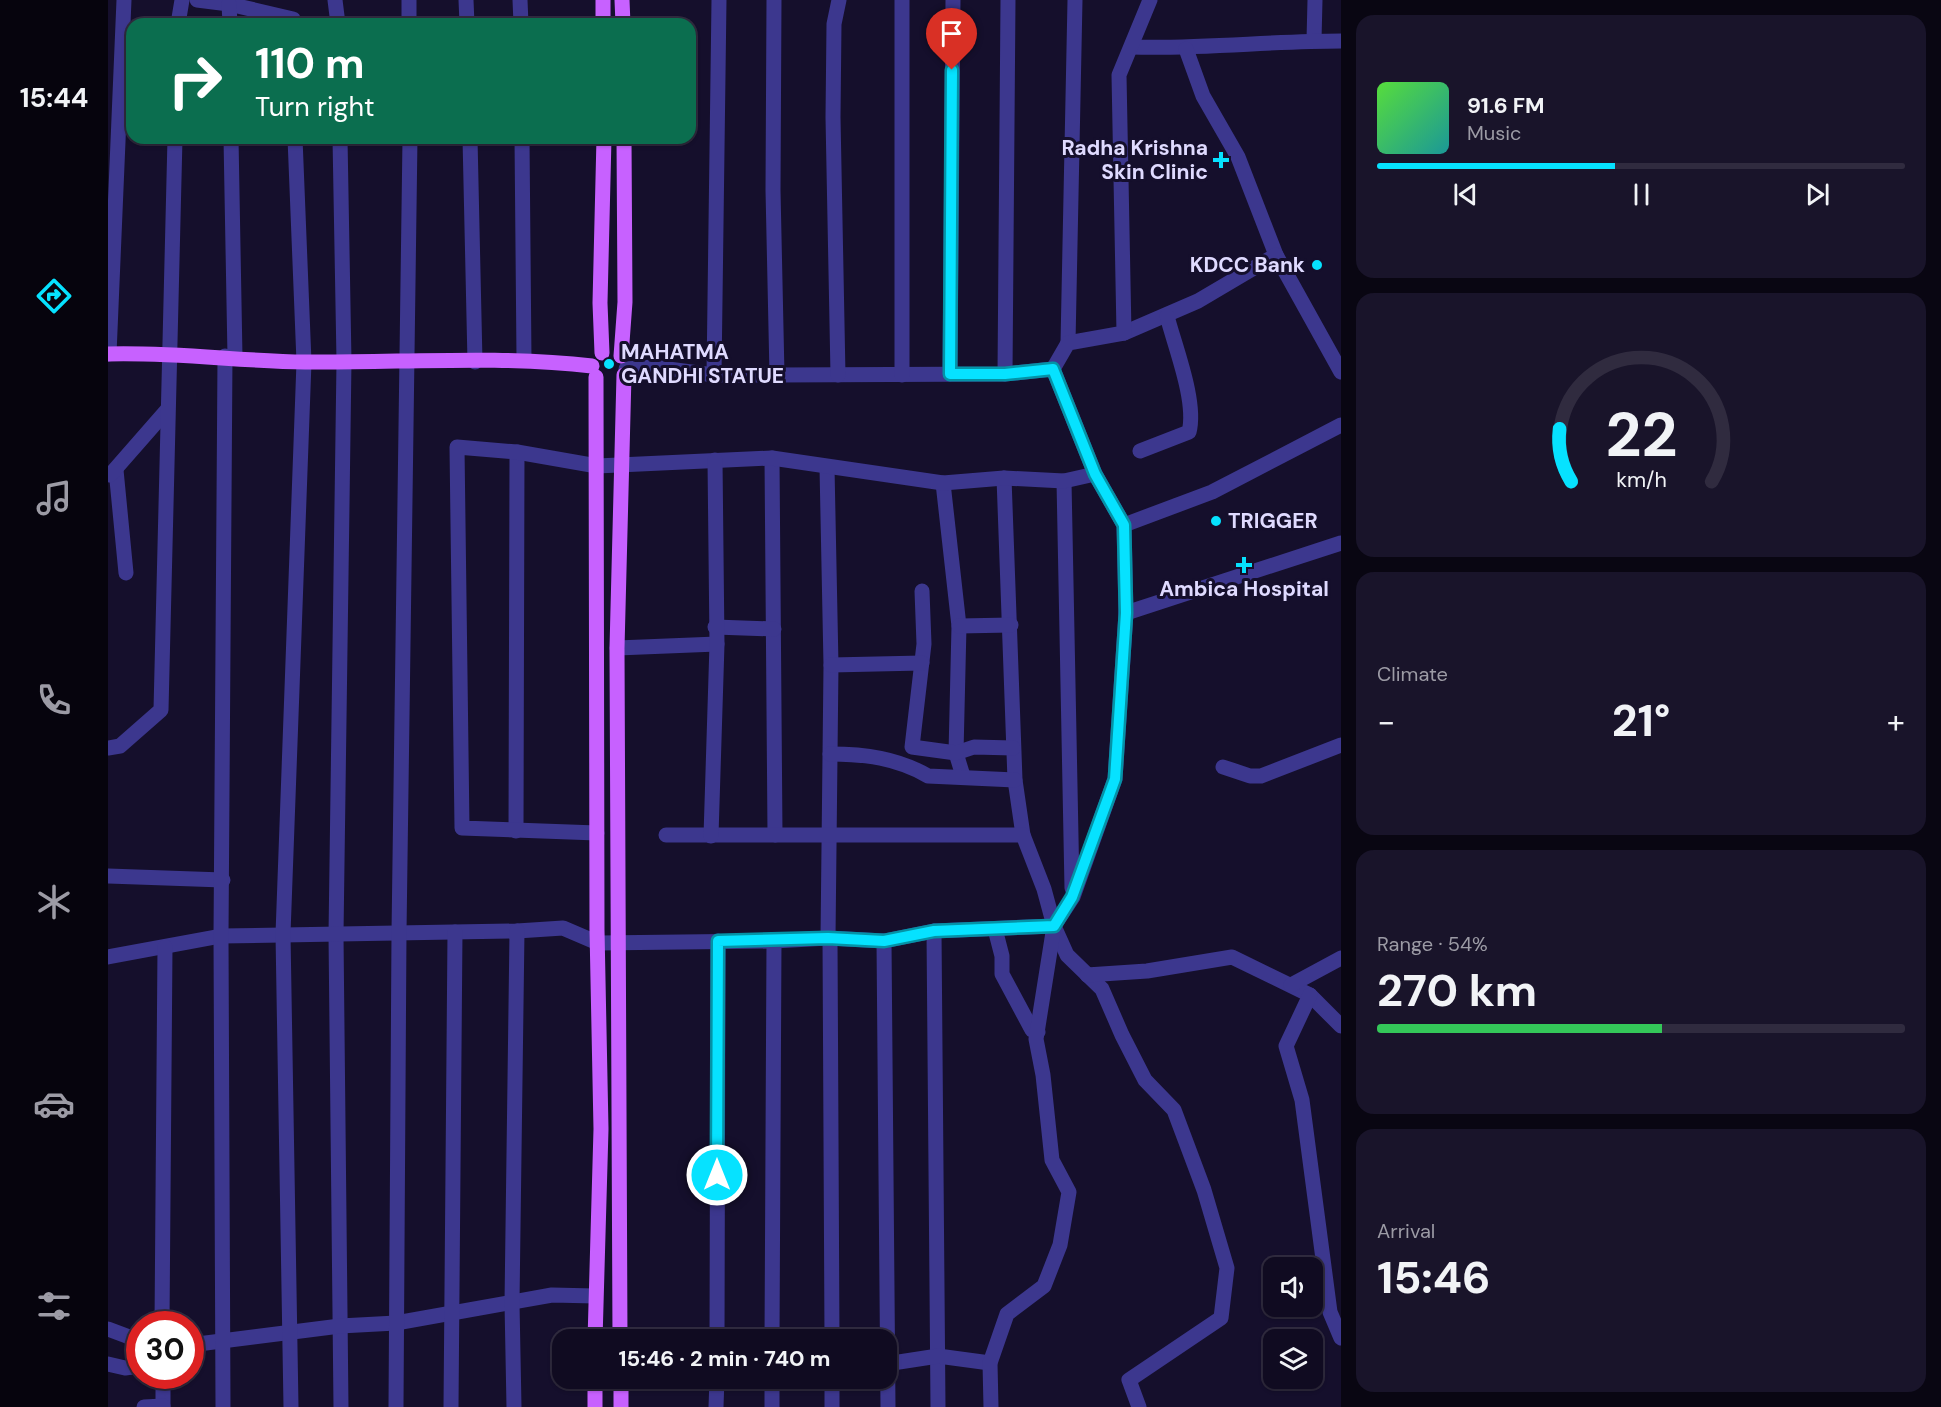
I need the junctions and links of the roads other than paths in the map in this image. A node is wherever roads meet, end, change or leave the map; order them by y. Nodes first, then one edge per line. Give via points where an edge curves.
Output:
1 (124, 0) edge
2 (182, 0) edge
3 (196, 0) edge
4 (335, 0) edge
5 (409, 0) edge
6 (466, 0) edge
7 (520, 0) edge
8 (603, 0) edge
9 (622, 0) edge
10 (719, 0) edge
11 (774, 0) edge
12 (839, 0) edge
13 (902, 0) edge
14 (953, 0) edge
15 (1008, 0) edge
16 (1075, 0) edge
17 (1150, 0) edge
18 (1315, 0) edge
19 (229, 4) junction
20 (179, 18) edge
21 (230, 18) edge
22 (289, 18) edge
23 (337, 18) edge
24 (409, 18) edge
25 (467, 18) edge
26 (521, 18) edge
27 (603, 18) edge
28 (622, 18) edge
29 (1314, 40) junction
30 (1341, 42) edge
31 (1132, 48) junction
32 (1186, 49) junction
33 (175, 144) edge
34 (231, 144) edge
35 (295, 144) edge
36 (340, 144) edge
37 (410, 144) edge
38 (470, 144) edge
39 (522, 144) edge
40 (604, 144) edge
41 (624, 144) edge
42 (1276, 255) junction
43 (1167, 316) junction
44 (1124, 333) junction
45 (1068, 343) junction
46 (602, 353) junction
47 (109, 354) edge
48 (170, 354) junction
49 (230, 357) junction
50 (524, 359) junction
51 (344, 361) junction
52 (405, 361) junction
53 (304, 362) junction
54 (475, 362) junction
55 (624, 366) junction
56 (1053, 369) junction
57 (594, 372) junction
58 (1341, 372) edge
59 (950, 374) junction
60 (1005, 374) junction
61 (714, 375) junction
62 (777, 375) junction
63 (838, 375) junction
64 (902, 375) junction
65 (167, 410) junction
66 (1341, 425) edge
67 (1140, 451) dead end
68 (518, 452) junction
69 (772, 458) junction
70 (715, 460) junction
71 (597, 466) junction
72 (622, 467) junction
73 (827, 467) junction
74 (112, 473) edge
75 (1095, 474) junction
76 (1004, 478) junction
77 (1064, 481) junction
78 (943, 483) junction
79 (597, 518) junction
80 (621, 519) junction
81 (1124, 525) junction
82 (1341, 543) edge
83 (126, 573) dead end
84 (922, 591) dead end
85 (1126, 613) junction
86 (1011, 625) junction
87 (959, 626) junction
88 (715, 627) junction
89 (774, 629) junction
90 (717, 644) junction
91 (617, 648) junction
92 (922, 663) junction
93 (831, 665) junction
94 (1341, 745) edge
95 (108, 748) edge
96 (1013, 748) junction
97 (956, 753) junction
98 (830, 754) junction
99 (1223, 767) dead end
100 (963, 776) junction
101 (1015, 780) junction
102 (516, 831) junction
103 (597, 833) junction
104 (830, 834) junction
105 (666, 835) dead end
106 (775, 835) junction
107 (1023, 835) junction
108 (711, 836) junction
109 (108, 876) edge
110 (223, 880) junction
111 (1072, 897) junction
112 (617, 908) junction
113 (597, 909) junction
114 (1054, 926) junction
115 (995, 929) junction
116 (934, 931) junction
117 (455, 932) junction
118 (517, 932) junction
119 (399, 933) junction
120 (283, 934) junction
121 (336, 935) junction
122 (221, 936) junction
123 (829, 938) junction
124 (718, 941) junction
125 (774, 941) junction
126 (884, 941) junction
127 (618, 942) junction
128 (598, 943) junction
129 (165, 947) junction
130 (108, 957) edge
131 (1341, 958) edge
132 (598, 965) junction
133 (618, 965) junction
134 (1087, 975) junction
135 (1291, 985) junction
136 (1310, 995) junction
137 (1341, 1026) edge
138 (1038, 1032) junction
139 (595, 1296) junction
140 (512, 1303) junction
141 (162, 1311) edge
142 (451, 1313) junction
143 (396, 1323) junction
144 (594, 1323) junction
145 (340, 1326) junction
146 (108, 1329) edge
147 (594, 1329) edge
148 (611, 1329) edge
149 (620, 1329) edge
150 (717, 1329) edge
151 (772, 1329) edge
152 (832, 1329) edge
153 (888, 1329) edge
154 (290, 1332) junction
155 (126, 1336) edge
156 (1341, 1338) edge
157 (222, 1341) junction
158 (204, 1343) edge
159 (938, 1356) junction
160 (897, 1363) edge
161 (990, 1363) junction
162 (108, 1364) edge
163 (126, 1368) edge
164 (163, 1389) edge
165 (595, 1389) edge
166 (621, 1389) edge
167 (717, 1389) edge
168 (772, 1389) edge
169 (832, 1389) edge
170 (888, 1389) edge
171 (163, 1406) edge
172 (144, 1407) edge
173 (223, 1407) edge
174 (291, 1407) edge
175 (341, 1407) edge
176 (396, 1407) edge
177 (451, 1407) edge
178 (514, 1407) edge
179 (595, 1407) edge
180 (621, 1407) edge
181 (717, 1407) edge
182 (772, 1407) edge
183 (832, 1407) edge
184 (888, 1407) edge
185 (938, 1407) edge
186 (992, 1407) edge
187 (1139, 1407) edge

1 - 47 street
2 - 20 street
3 - 19 street
4 - 23 street
5 - 24 street
6 - 25 street
7 - 26 street
8 - 27 main road
9 - 28 main road
10 - 61 street
11 - 62 street
12 - 63 street via 834,24 833,106
13 - 64 street
14 - 59 street
15 - 60 street
16 - 45 street
17 - 31 street
18 - 29 street
19 - 21 street
19 - 22 street
29 - 30 street
29 - 32 street
31 - 32 street
31 - 44 street via 1119,75
32 - 42 street via 1203,96 1238,157
33 - 48 street
34 - 49 street
35 - 53 street
36 - 51 street
37 - 52 street
38 - 54 street
39 - 50 street
40 - 46 main road
41 - 55 main road
42 - 43 street
42 - 58 street
43 - 44 street
43 - 67 street via 1191,423 1189,432
44 - 45 street
45 - 56 street
46 - 55 main road via 613,352
46 - 57 main road via 597,356
47 - 48 main road
48 - 49 main road
48 - 65 street
49 - 53 main road
49 - 110 street
50 - 54 main road
50 - 57 main road
51 - 52 main road
51 - 53 main road
51 - 121 street
52 - 54 main road
52 - 119 street
53 - 120 street
55 - 57 main road via 611,384
55 - 61 street
55 - 72 main road
56 - 60 street
56 - 75 street
57 - 71 main road
59 - 60 street
59 - 64 street
61 - 62 street
62 - 63 street
63 - 64 street
65 - 74 street
65 - 95 street via 161,710 120,746
66 - 81 street via 1212,492
68 - 71 street
68 - 102 street
68 - 102 street via 458,447 462,828
69 - 70 street
69 - 73 street
69 - 89 street
70 - 72 street
70 - 88 street
71 - 72 street
71 - 79 main road
72 - 80 main road
73 - 78 street
73 - 93 street
74 - 83 street
75 - 77 street
75 - 81 street
76 - 77 street
76 - 78 street
76 - 86 street
77 - 111 street
78 - 87 street
79 - 80 main road
79 - 103 main road
80 - 91 main road
81 - 85 street
82 - 85 street
84 - 92 street
85 - 111 street via 1115,779
86 - 87 street
86 - 96 street
87 - 97 street
88 - 89 street
88 - 90 street
89 - 106 street
90 - 91 street
90 - 108 street
91 - 112 main road
92 - 93 street
92 - 97 street via 912,747
93 - 98 street
94 - 99 street via 1261,776
96 - 97 street via 974,747
96 - 101 street
97 - 100 street
98 - 100 street via 862,754 928,776
98 - 104 street
100 - 101 street
101 - 107 street
102 - 103 street
103 - 113 main road
104 - 106 street
104 - 107 street
104 - 123 street
105 - 108 street
106 - 108 street
107 - 114 street
109 - 110 street
110 - 122 street
111 - 114 street
112 - 113 main road
112 - 127 main road
113 - 128 main road
114 - 115 street
114 - 134 street via 1067,955
114 - 138 street
115 - 116 street
115 - 138 street via 1002,974 1032,1030
116 - 126 street
116 - 159 street
117 - 118 street
117 - 119 street
117 - 142 street
118 - 128 street via 563,928
118 - 140 street
119 - 121 street
119 - 143 street
120 - 121 street
120 - 122 street
120 - 154 street
121 - 145 street
122 - 129 street
122 - 157 street
123 - 125 street
123 - 126 street
123 - 152 street
124 - 125 street
124 - 127 street
124 - 150 street
125 - 151 street
126 - 153 street
127 - 128 street
127 - 133 main road
128 - 132 main road
129 - 130 street
129 - 141 street
131 - 135 street
132 - 133 main road
132 - 139 main road via 600,1129
133 - 149 main road
134 - 135 street via 1148,971 1232,957
134 - 187 street via 1102,989 1145,1080 1174,1110 1204,1190 1227,1268 1221,1318 1129,1380
135 - 136 street
136 - 137 street
136 - 156 street via 1286,1046 1302,1100 1330,1312
138 - 161 street via 1052,1160 1069,1192 1060,1245 1044,1286 1007,1314
139 - 140 street via 552,1295
139 - 144 main road
140 - 142 street
140 - 178 street
142 - 143 street
142 - 177 street
143 - 145 street
143 - 176 street
144 - 147 main road
144 - 148 main road
145 - 154 street
145 - 175 street
146 - 155 street
154 - 157 street
154 - 174 street
157 - 158 street
157 - 173 street
159 - 160 street
159 - 161 street
159 - 185 street
161 - 186 street
162 - 163 street
164 - 171 street
165 - 179 main road
166 - 180 main road
167 - 181 street
168 - 182 street
169 - 183 street
170 - 184 street
171 - 172 street

